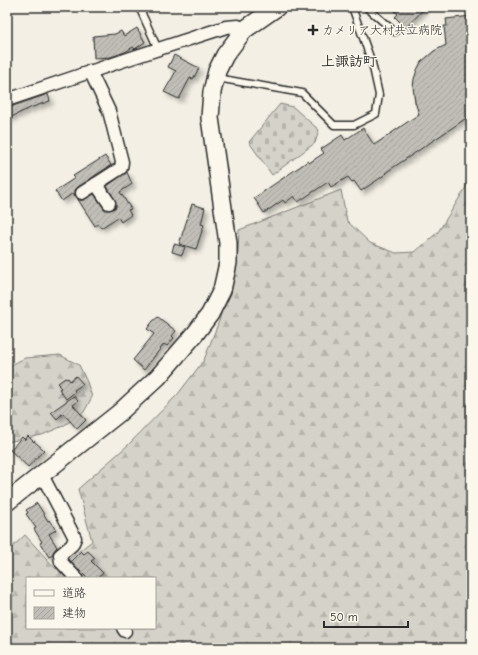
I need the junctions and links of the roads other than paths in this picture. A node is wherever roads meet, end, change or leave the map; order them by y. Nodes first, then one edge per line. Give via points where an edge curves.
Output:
1 (139, 7) edge
2 (278, 7) edge
3 (352, 7) edge
4 (366, 7) edge
5 (244, 30) junction
6 (395, 32) dead end
7 (158, 49) junction
8 (90, 71) junction
9 (216, 78) junction
10 (7, 100) edge
11 (96, 184) junction
12 (82, 193) dead end
13 (109, 203) dead end
14 (42, 475) junction
15 (7, 502) edge
16 (75, 577) edge

1 - 7 lane
2 - 5 street
3 - 9 lane via 372,63 379,95 376,114 354,125 334,125 302,93
4 - 6 lane
5 - 7 street via 238,26 226,27
5 - 9 street via 226,55
7 - 8 street
8 - 10 street
8 - 11 street via 109,111 122,162 121,168
9 - 14 street via 210,118 228,243 228,263 222,290 210,314 158,377 119,413
11 - 12 street
11 - 13 street
14 - 15 street
14 - 16 street via 75,538 72,545 60,555 61,562

